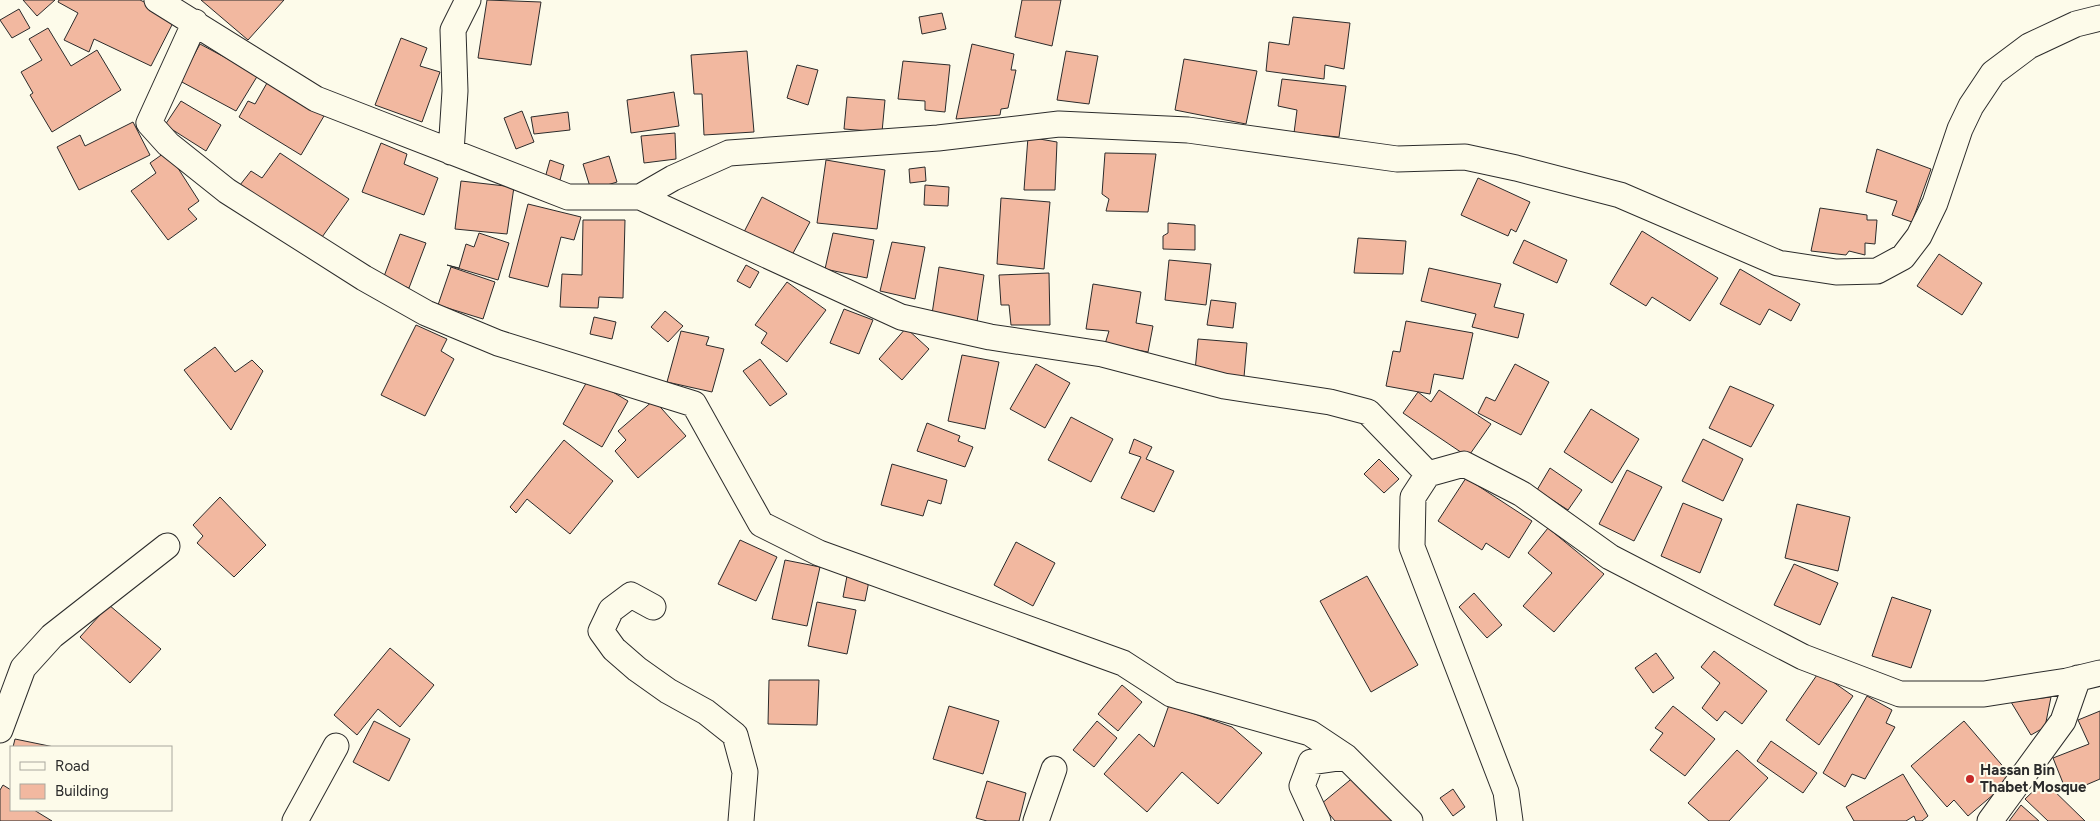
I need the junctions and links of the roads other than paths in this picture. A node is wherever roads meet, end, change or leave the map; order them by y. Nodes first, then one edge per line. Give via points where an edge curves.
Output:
1 (157, 0) edge
2 (468, 0) edge
3 (2100, 18) edge
4 (195, 22) junction
5 (451, 152) junction
6 (640, 197) junction
7 (1428, 474) junction
8 (167, 546) dead end
9 (653, 607) dead end
10 (2089, 675) edge
11 (0, 730) edge
12 (336, 746) dead end
13 (1346, 757) junction
14 (1054, 769) dead end
15 (295, 821) edge
16 (741, 821) edge
17 (1036, 821) edge
18 (1318, 821) edge
19 (1410, 821) edge
20 (1510, 821) edge
21 (1990, 821) edge

1 - 4 street
2 - 5 street via 453,30 455,91
3 - 6 street via 2076,24 2029,46 1992,72 1960,129 1919,236 1903,257 1877,271 1836,272 1778,263 1620,195 1507,166 1465,158 1397,159 1188,130 1059,124 938,138 729,152
4 - 5 street via 316,98
4 - 13 street via 149,123 168,144 227,191 364,278 426,313 498,343 694,404 761,524 810,549 1124,663 1171,694 1310,733
5 - 6 street via 568,197
6 - 7 street via 901,317 990,337 1102,354 1224,386 1330,402 1368,412
7 - 10 street via 1464,464 1522,494 1610,557 1803,658 1900,694 1984,694
7 - 20 street via 1412,497 1412,547 1506,792
8 - 11 street via 52,636 23,668
9 - 16 street via 631,595 611,610 600,631 614,649 637,669 668,692 706,712 735,735 745,772
10 - 21 street via 2063,721
12 - 15 street
13 - 18 street via 1310,762 1302,786
13 - 19 street
14 - 17 street

